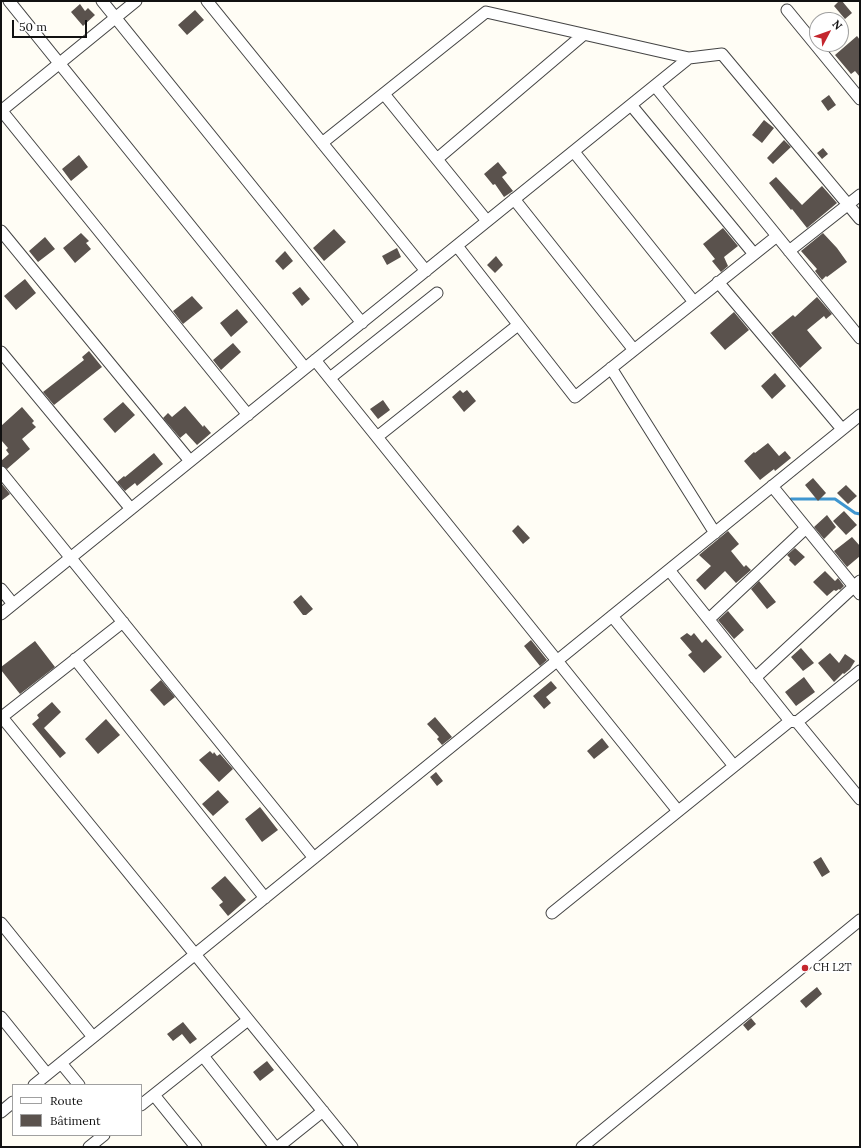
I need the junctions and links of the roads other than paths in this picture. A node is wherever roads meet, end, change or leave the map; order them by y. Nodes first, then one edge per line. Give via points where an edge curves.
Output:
1 (9, 1) edge
2 (102, 1) edge
3 (136, 1) edge
4 (207, 1) edge
5 (787, 10) dead end
6 (115, 18) junction
7 (583, 35) junction
8 (689, 58) junction
9 (60, 63) junction
10 (655, 86) junction
11 (384, 94) junction
12 (860, 99) edge
13 (631, 105) junction
14 (1, 111) edge
15 (322, 143) junction
16 (574, 152) junction
17 (437, 160) junction
18 (860, 195) edge
19 (514, 199) junction
20 (848, 204) junction
21 (860, 219) edge
22 (487, 221) junction
23 (1, 231) edge
24 (777, 236) junction
25 (457, 246) junction
26 (790, 251) junction
27 (754, 254) junction
28 (426, 270) junction
29 (718, 282) junction
30 (437, 294) dead end
31 (694, 302) junction
32 (362, 323) junction
33 (518, 324) junction
34 (860, 338) edge
35 (634, 350) junction
36 (1, 352) edge
37 (315, 360) junction
38 (305, 368) junction
39 (611, 368) junction
40 (330, 378) junction
41 (248, 415) junction
42 (860, 415) edge
43 (842, 429) junction
44 (377, 437) junction
45 (190, 461) junction
46 (1, 472) edge
47 (772, 486) junction
48 (131, 509) junction
49 (806, 528) junction
50 (715, 533) junction
51 (70, 558) junction
52 (669, 570) junction
53 (858, 587) edge
54 (1, 589) edge
55 (14, 604) junction
56 (1, 614) edge
57 (612, 616) junction
58 (709, 619) junction
59 (123, 622) junction
60 (75, 660) junction
61 (557, 661) junction
62 (860, 671) edge
63 (756, 678) junction
64 (1, 717) edge
65 (794, 721) junction
66 (734, 766) junction
67 (860, 799) edge
68 (678, 811) junction
69 (314, 858) junction
70 (265, 898) junction
71 (552, 913) dead end
72 (860, 920) edge
73 (1, 923) edge
74 (195, 955) junction
75 (1, 1017) edge
76 (248, 1020) junction
77 (93, 1037) junction
78 (203, 1056) junction
79 (61, 1063) junction
80 (47, 1074) junction
81 (35, 1084) edge
82 (78, 1084) edge
83 (154, 1095) junction
84 (12, 1103) edge
85 (142, 1105) edge
86 (1, 1112) edge
87 (323, 1112) junction
88 (103, 1136) edge
89 (89, 1147) edge
90 (196, 1147) edge
91 (275, 1147) edge
92 (278, 1147) edge
93 (352, 1147) edge
94 (582, 1147) edge

1 - 9 street
2 - 6 street
3 - 6 street
4 - 15 street
5 - 12 street
6 - 9 street
6 - 32 street
7 - 8 street
7 - 11 street via 486,12
7 - 17 street
8 - 10 street
8 - 20 street via 722,54
9 - 14 street
9 - 38 street
10 - 13 street
10 - 24 street
11 - 15 street
11 - 17 street
13 - 16 street
13 - 27 street
14 - 41 street
15 - 28 street
16 - 19 street
16 - 31 street
17 - 22 street
18 - 20 street
19 - 22 street
19 - 35 street
20 - 21 street
20 - 26 street
22 - 25 street
23 - 45 street
24 - 26 street
24 - 27 street
25 - 28 street
25 - 33 street
26 - 34 street
27 - 29 street
28 - 32 street
29 - 31 street
29 - 43 street
30 - 40 street
31 - 35 street
32 - 37 street
33 - 39 street via 575,397
33 - 44 street
35 - 39 street
36 - 48 street
37 - 38 street
37 - 40 street
38 - 41 street
39 - 50 street
40 - 44 street
41 - 45 street
42 - 43 street
43 - 47 street
44 - 61 street
45 - 48 street
46 - 51 street
47 - 49 street
47 - 50 street
48 - 51 street
49 - 53 street
49 - 58 street
50 - 52 street
51 - 55 street
51 - 59 street
52 - 57 street
52 - 58 street
53 - 63 street
54 - 55 street
55 - 56 street
57 - 61 street
57 - 66 street
58 - 63 street
59 - 60 street
59 - 69 street
60 - 64 street
60 - 70 street
61 - 68 street
61 - 69 street
62 - 65 street
63 - 65 street
64 - 74 street
65 - 66 street
65 - 67 street
66 - 68 street
68 - 71 street
69 - 70 street
70 - 74 street
72 - 94 street
73 - 77 street
74 - 76 street
74 - 77 street
75 - 80 street
76 - 78 street
76 - 87 street
77 - 79 street
78 - 83 street
78 - 91 street
79 - 80 street
79 - 82 street
80 - 81 street
83 - 85 street
83 - 90 street
84 - 86 street
87 - 92 street
87 - 93 street
88 - 89 street

